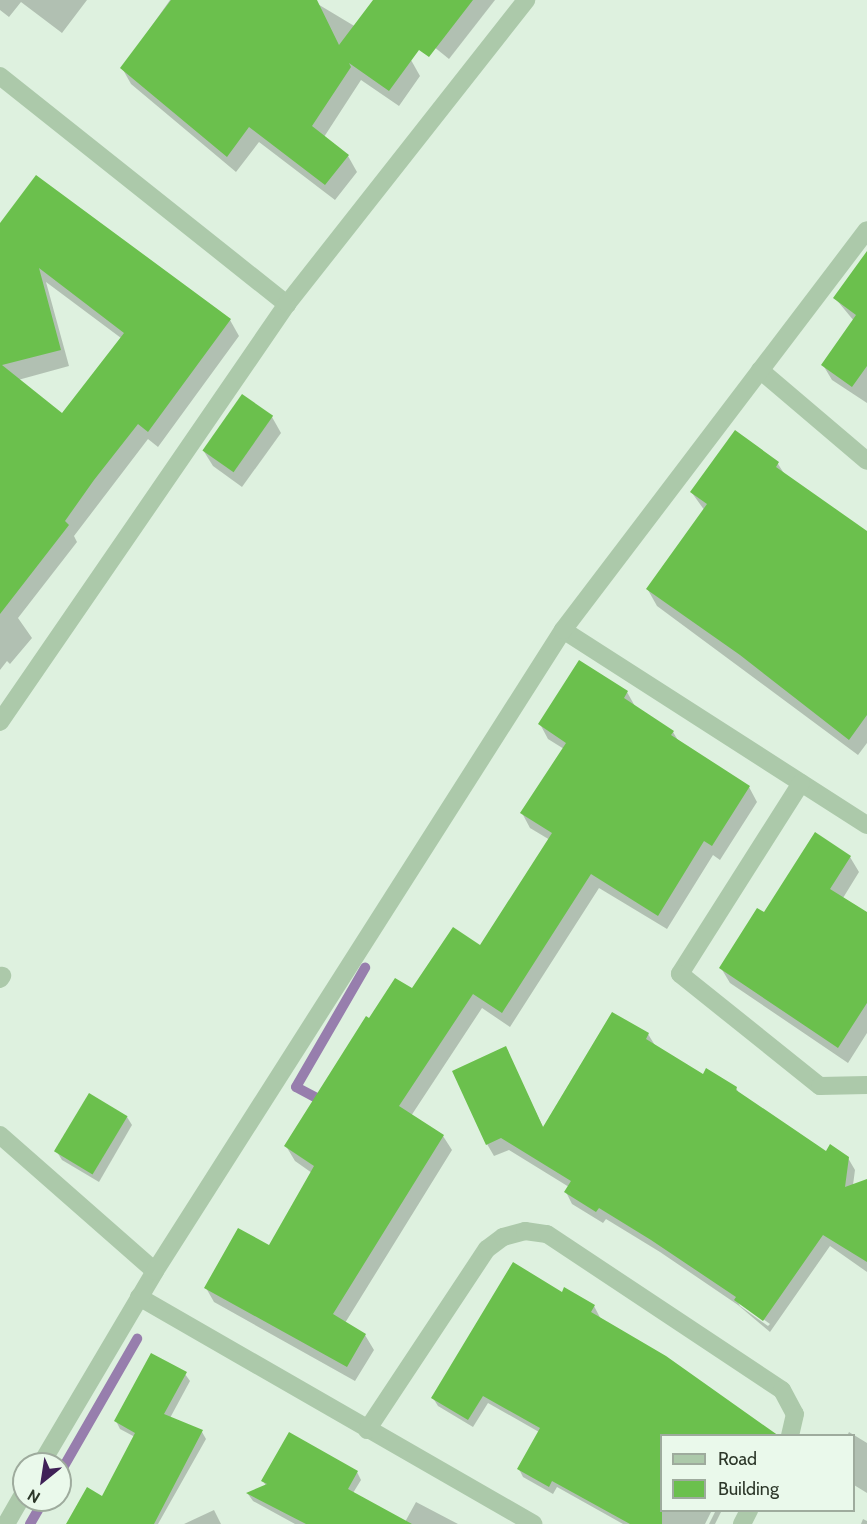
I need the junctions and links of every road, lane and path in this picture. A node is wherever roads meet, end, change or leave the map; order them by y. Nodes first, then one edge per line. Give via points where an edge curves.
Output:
1 (526, 0) edge
2 (0, 76) edge
3 (867, 230) edge
4 (287, 304) junction
5 (760, 370) junction
6 (867, 461) edge
7 (563, 630) junction
8 (0, 722) edge
9 (801, 783) junction
10 (867, 825) edge
11 (867, 1084) edge
12 (0, 1135) edge
13 (155, 1271) junction
14 (139, 1297) junction
15 (367, 1430) junction
16 (790, 1434) edge
17 (48, 1452) edge
18 (533, 1524) edge

1 - 4 street
2 - 4 street
3 - 5 street
4 - 8 street
5 - 6 street
5 - 7 street
7 - 9 street
7 - 13 street
9 - 10 street
9 - 11 street via 680,974 820,1086
12 - 13 street
13 - 14 street
14 - 15 street
14 - 17 street
15 - 16 street via 487,1249 503,1237 525,1231 547,1234 782,1389 795,1414
15 - 18 street

